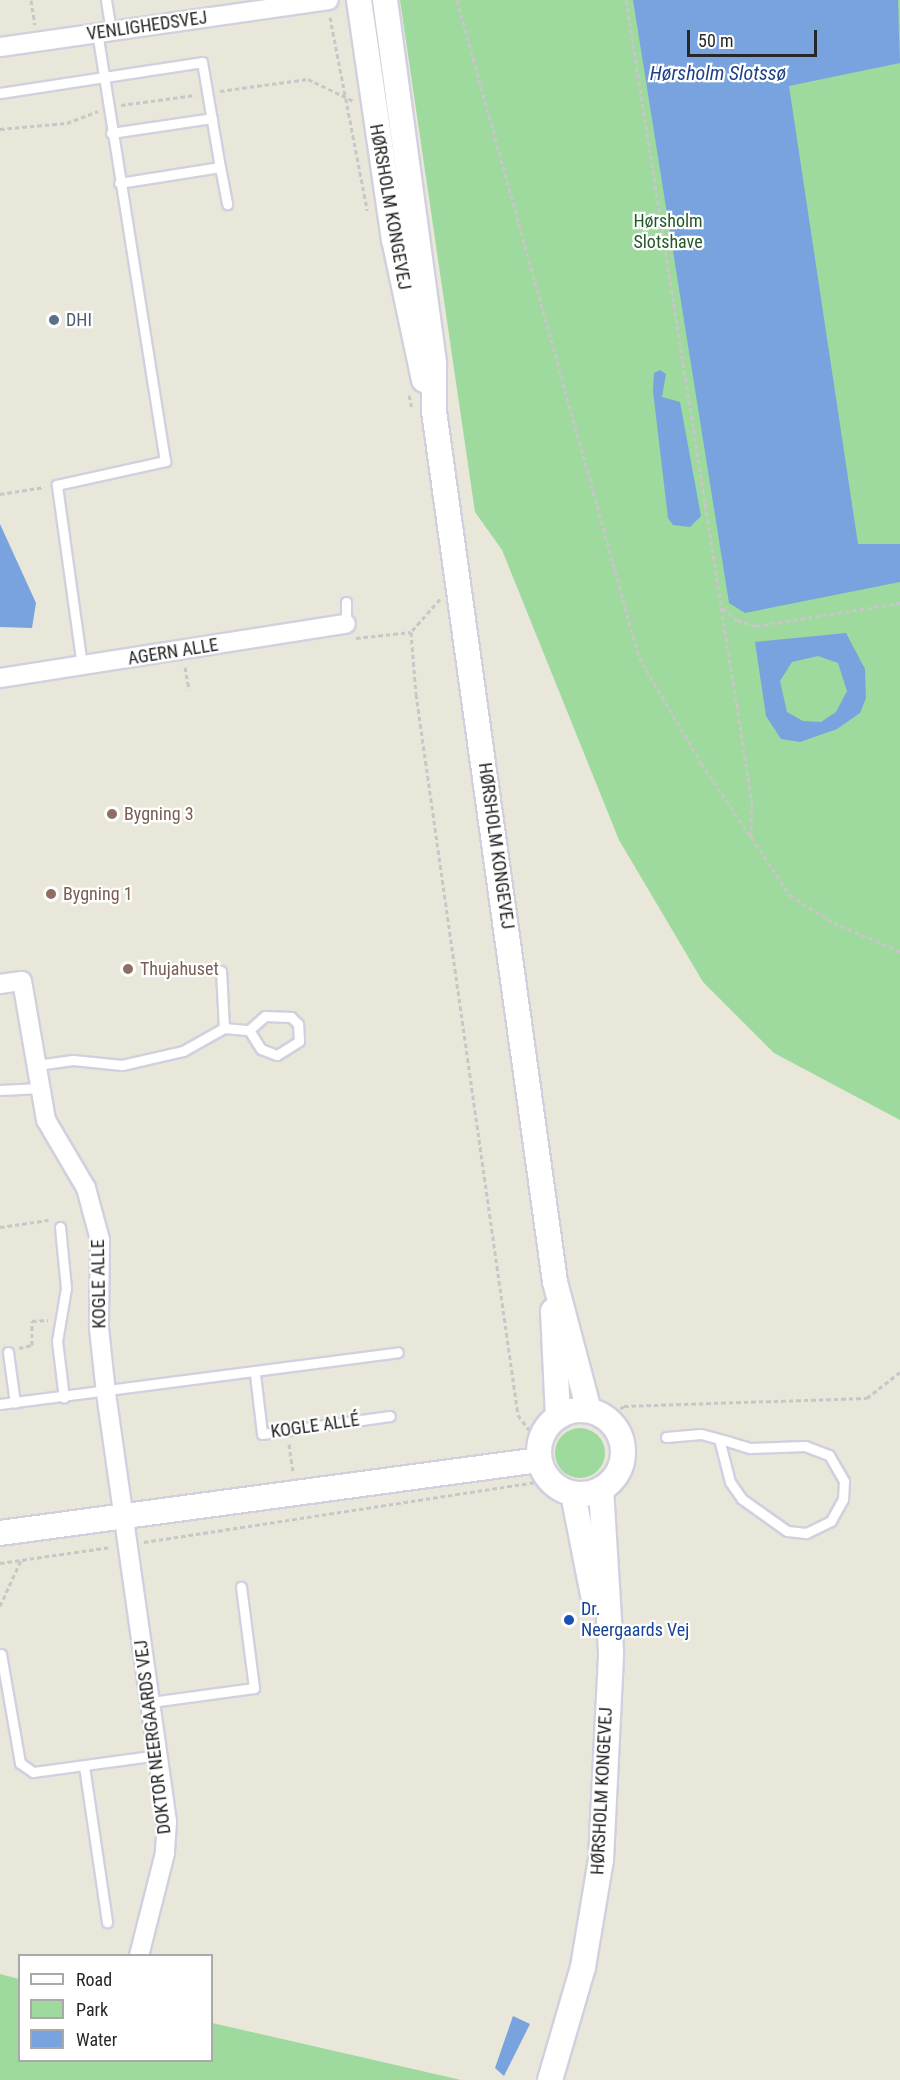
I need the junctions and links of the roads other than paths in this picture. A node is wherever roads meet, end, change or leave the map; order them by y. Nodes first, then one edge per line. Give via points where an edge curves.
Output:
1 (106, 0) edge
2 (329, 0) edge
3 (361, 0) edge
4 (385, 0) edge
5 (104, 32) junction
6 (0, 47) edge
7 (104, 75) junction
8 (0, 93) edge
9 (212, 118) junction
10 (111, 133) junction
11 (220, 167) junction
12 (119, 183) junction
13 (227, 204) dead end
14 (416, 231) junction
15 (434, 411) junction
16 (346, 602) dead end
17 (346, 624) joint
18 (82, 666) junction
19 (0, 678) edge
20 (221, 971) dead end
21 (0, 984) edge
22 (224, 1028) junction
23 (249, 1030) junction
24 (37, 1065) junction
25 (41, 1088) junction
26 (0, 1090) edge
27 (60, 1227) road end
28 (555, 1282) junction
29 (8, 1352) road end
30 (398, 1353) dead end
31 (255, 1374) junction
32 (106, 1393) junction
33 (64, 1398) junction
34 (15, 1402) junction
35 (0, 1404) edge
36 (598, 1415) junction
37 (390, 1416) dead end
38 (558, 1417) junction
39 (666, 1437) dead end
40 (719, 1439) junction
41 (542, 1460) junction
42 (601, 1490) junction
43 (573, 1494) junction
44 (124, 1516) junction
45 (0, 1533) edge
46 (241, 1587) dead end
47 (1, 1654) edge
48 (606, 1677) junction
49 (151, 1702) junction
50 (159, 1755) junction
51 (84, 1766) junction
52 (107, 1922) dead end
53 (140, 1954) edge
54 (550, 2080) edge

1 - 5 lane
2 - 5 street, VENLIGHEDSVEJ
3 - 14 main road via 376,17 403,196
3 - 15 main road, HØRSHOLM KONGEVEJ via 394,239 419,367
4 - 14 main road, HØRSHOLM KONGEVEJ
5 - 6 street, VENLIGHEDSVEJ
5 - 7 lane
7 - 8 lane
7 - 9 lane via 202,62
7 - 10 lane
9 - 10 lane
9 - 11 lane
10 - 12 lane
11 - 12 lane
11 - 13 lane
12 - 18 lane via 165,462 57,485
14 - 15 main road, HØRSHOLM KONGEVEJ via 434,364
15 - 28 main road, HØRSHOLM KONGEVEJ
16 - 17 lane
17 - 18 street, AGERN ALLE
18 - 19 street, AGERN ALLE
20 - 22 lane
21 - 24 street, KOGLE ALLE via 22,981
22 - 23 lane
22 - 24 lane via 183,1051 150,1060
23 - 23 lane via 261,1049 277,1055 299,1041 298,1024 291,1017 265,1016
24 - 25 street, KOGLE ALLE
25 - 26 lane
25 - 32 street, KOGLE ALLE via 50,1130 95,1212
27 - 33 lane via 66,1288 57,1341
28 - 36 main road, HØRSHOLM KONGEVEJ
28 - 38 main road, HØRSHOLM KONGEVEJ
29 - 34 lane
30 - 31 lane
31 - 32 lane
31 - 37 lane, KOGLE ALLÉ via 262,1434
32 - 33 lane
32 - 44 street, KOGLE ALLE
33 - 34 lane
34 - 35 lane
36 - 38 main road
36 - 42 main road via 618,1431 623,1459
38 - 41 main road
39 - 40 lane
40 - 40 lane via 750,1448 805,1446 829,1455 844,1481 843,1499 831,1521 807,1533 787,1531 742,1499 730,1482
41 - 43 main road
41 - 44 main road
42 - 43 main road
42 - 48 main road, HØRSHOLM KONGEVEJ via 611,1652
43 - 48 main road, HØRSHOLM KONGEVEJ via 590,1569 596,1652
44 - 45 main road
44 - 49 street, DOKTOR NEERGAARDS VEJ
46 - 49 lane via 254,1688
47 - 51 lane via 20,1763 33,1772
48 - 54 main road, HØRSHOLM KONGEVEJ via 601,1860 583,1967
49 - 50 street, DOKTOR NEERGAARDS VEJ
50 - 51 lane
50 - 53 street, DOKTOR NEERGAARDS VEJ via 165,1853
51 - 52 lane

